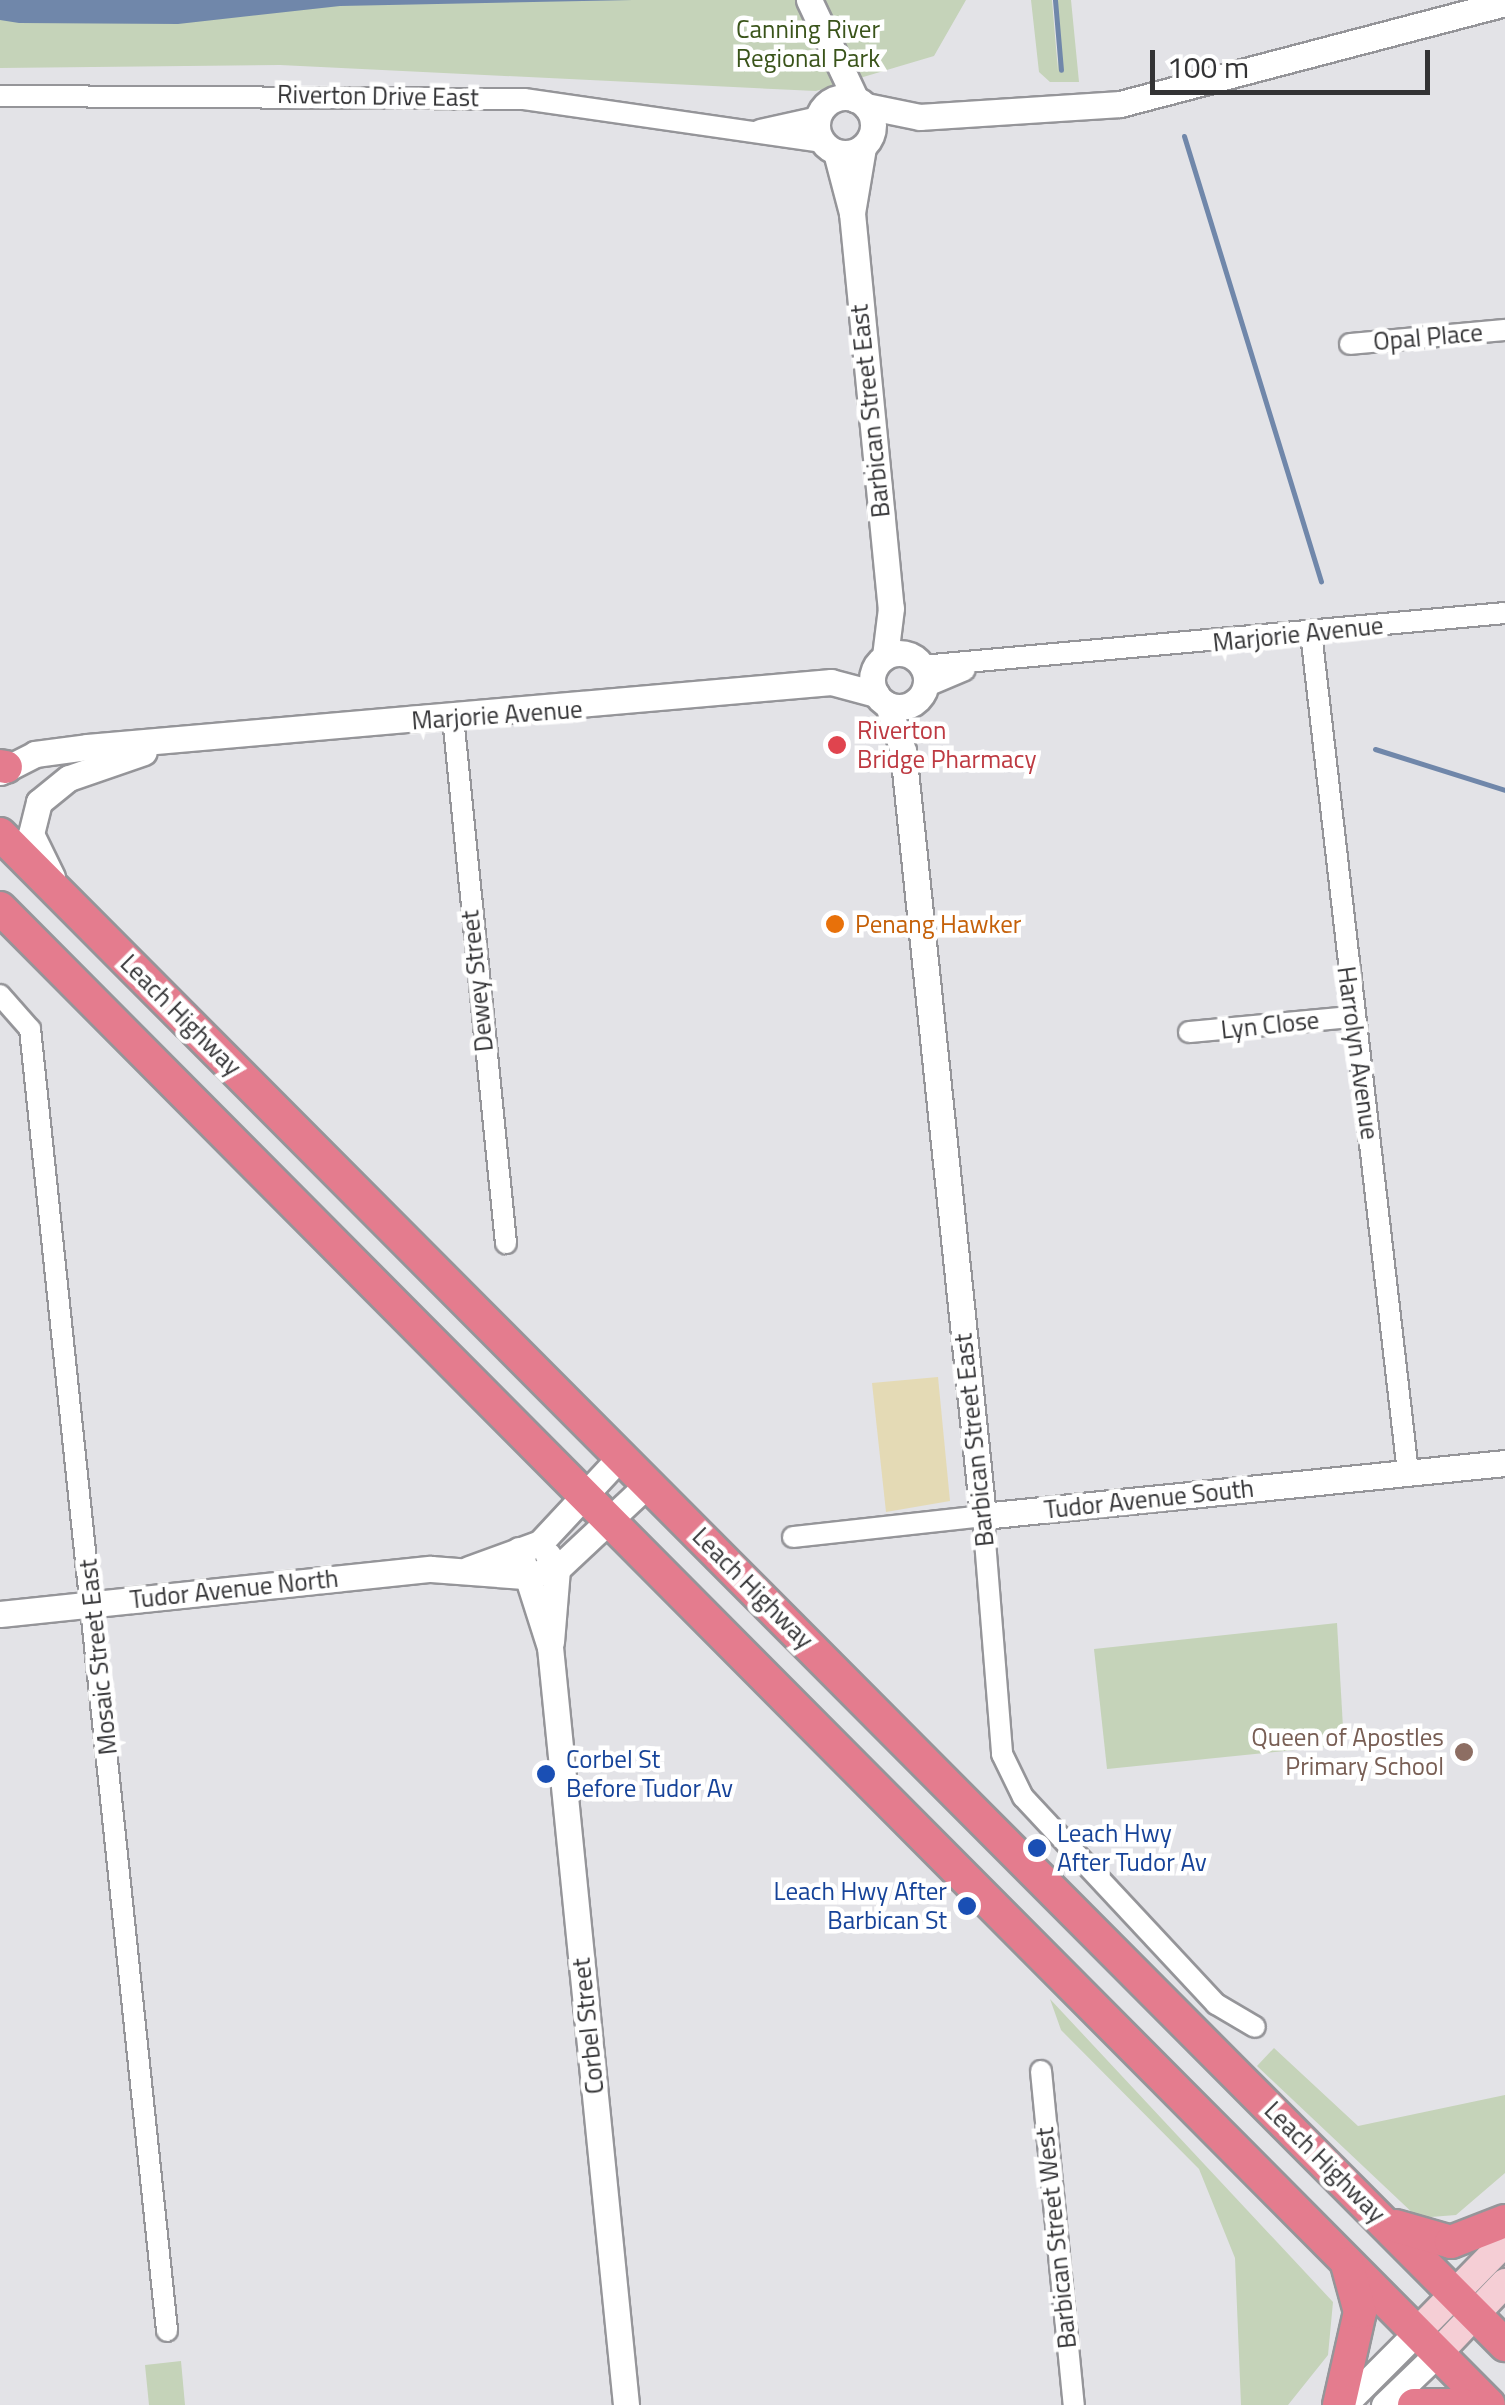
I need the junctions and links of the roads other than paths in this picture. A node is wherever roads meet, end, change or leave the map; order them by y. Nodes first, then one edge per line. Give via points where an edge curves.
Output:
1 (809, 0) edge
2 (1473, 0) edge
3 (1505, 3) edge
4 (1450, 13) junction
5 (823, 30) junction
6 (0, 96) edge
7 (861, 103) junction
8 (920, 117) junction
9 (826, 128) junction
10 (864, 145) junction
11 (852, 213) junction
12 (1505, 330) edge
13 (1350, 344) dead end
14 (1505, 613) edge
15 (1311, 633) junction
16 (906, 671) junction
17 (830, 682) junction
18 (882, 699) junction
19 (453, 718) junction
20 (162, 745) junction
21 (903, 751) junction
22 (2, 768) edge
23 (0, 834) edge
24 (62, 896) junction
25 (0, 908) edge
26 (0, 995) edge
27 (1351, 1016) junction
28 (1190, 1032) dead end
29 (506, 1243) dead end
30 (621, 1456) junction
31 (1505, 1463) edge
32 (1408, 1473) junction
33 (649, 1483) junction
34 (584, 1496) junction
35 (982, 1516) junction
36 (610, 1522) junction
37 (793, 1537) dead end
38 (530, 1546) junction
39 (557, 1569) junction
40 (469, 1570) junction
41 (524, 1576) junction
42 (93, 1604) junction
43 (0, 1614) edge
44 (550, 1647) junction
45 (1255, 2027) dead end
46 (1041, 2070) dead end
47 (1505, 2221) edge
48 (1387, 2223) junction
49 (1505, 2242) edge
50 (1346, 2262) junction
51 (1505, 2283) edge
52 (1466, 2304) junction
53 (167, 2331) dead end
54 (1428, 2342) junction
55 (1505, 2344) edge
56 (626, 2405) edge
57 (1074, 2405) edge
58 (1341, 2405) edge
59 (1384, 2405) edge
60 (1414, 2405) edge
61 (1464, 2405) edge
62 (1488, 2405) edge

1 - 5 street
2 - 4 street, Riverton Drive East
3 - 4 street, Riverton Drive East
4 - 8 street, Riverton Drive East via 1158,97
5 - 7 street
5 - 9 street, Barbican Street East
6 - 9 street, Riverton Drive East via 506,98 753,132
7 - 8 street, Riverton Drive East
7 - 9 street, Riverton Drive East
7 - 10 street via 873,121
8 - 10 street, Riverton Drive East
9 - 10 street, Riverton Drive East
9 - 11 street, Barbican Street East
10 - 11 street, Barbican Street East
11 - 16 street, Barbican Street East via 891,608
12 - 13 street, Opal Place
14 - 15 street, Marjorie Avenue
15 - 16 street, Marjorie Avenue
15 - 27 street, Harrolyn Avenue
16 - 17 street, Marjorie Avenue
16 - 18 street, Marjorie Avenue
16 - 18 street
16 - 21 street, Barbican Street East
17 - 18 street, Marjorie Avenue
17 - 19 street, Marjorie Avenue
18 - 21 street, Barbican Street East
19 - 20 street, Marjorie Avenue
19 - 29 street, Dewey Street
20 - 22 street, Marjorie Avenue via 87,747
20 - 24 street, Marjorie Avenue via 69,778 38,802 31,834
21 - 35 street, Barbican Street East
23 - 24 highway, Leach Highway
24 - 30 highway, Leach Highway
25 - 34 highway
26 - 42 street, Mosaic Street East via 30,1029
27 - 28 street, Lyn Close
27 - 32 street, Harrolyn Avenue
30 - 33 highway, Leach Highway
30 - 34 street, Tudor Avenue North
31 - 32 street, Tudor Avenue South
32 - 35 street, Tudor Avenue South
33 - 36 street, Tudor Avenue North
33 - 48 highway, Leach Highway
34 - 36 highway
34 - 38 street, Tudor Avenue North
35 - 37 street, Tudor Avenue South
35 - 45 street, Barbican Street East via 1002,1754 1023,1797 1216,2004
36 - 39 street, Tudor Avenue North
36 - 50 highway
38 - 39 street
38 - 40 street, Tudor Avenue North
38 - 41 street, Corbel Street
39 - 41 street, Tudor Avenue North
39 - 44 street, Corbel Street
40 - 41 street, Tudor Avenue North
40 - 42 street, Tudor Avenue North
41 - 44 street, Corbel Street
42 - 43 street, Tudor Avenue North
42 - 53 street, Mosaic Street East
44 - 56 street, Corbel Street
46 - 57 street, Barbican Street West
47 - 48 highway via 1451,2242
48 - 52 highway, Leach Highway
49 - 52 main road
50 - 54 highway
50 - 58 highway via 1360,2312
51 - 52 main road
52 - 54 main road
52 - 55 highway, Leach Highway
54 - 58 street
54 - 59 street
54 - 62 highway
60 - 61 highway

